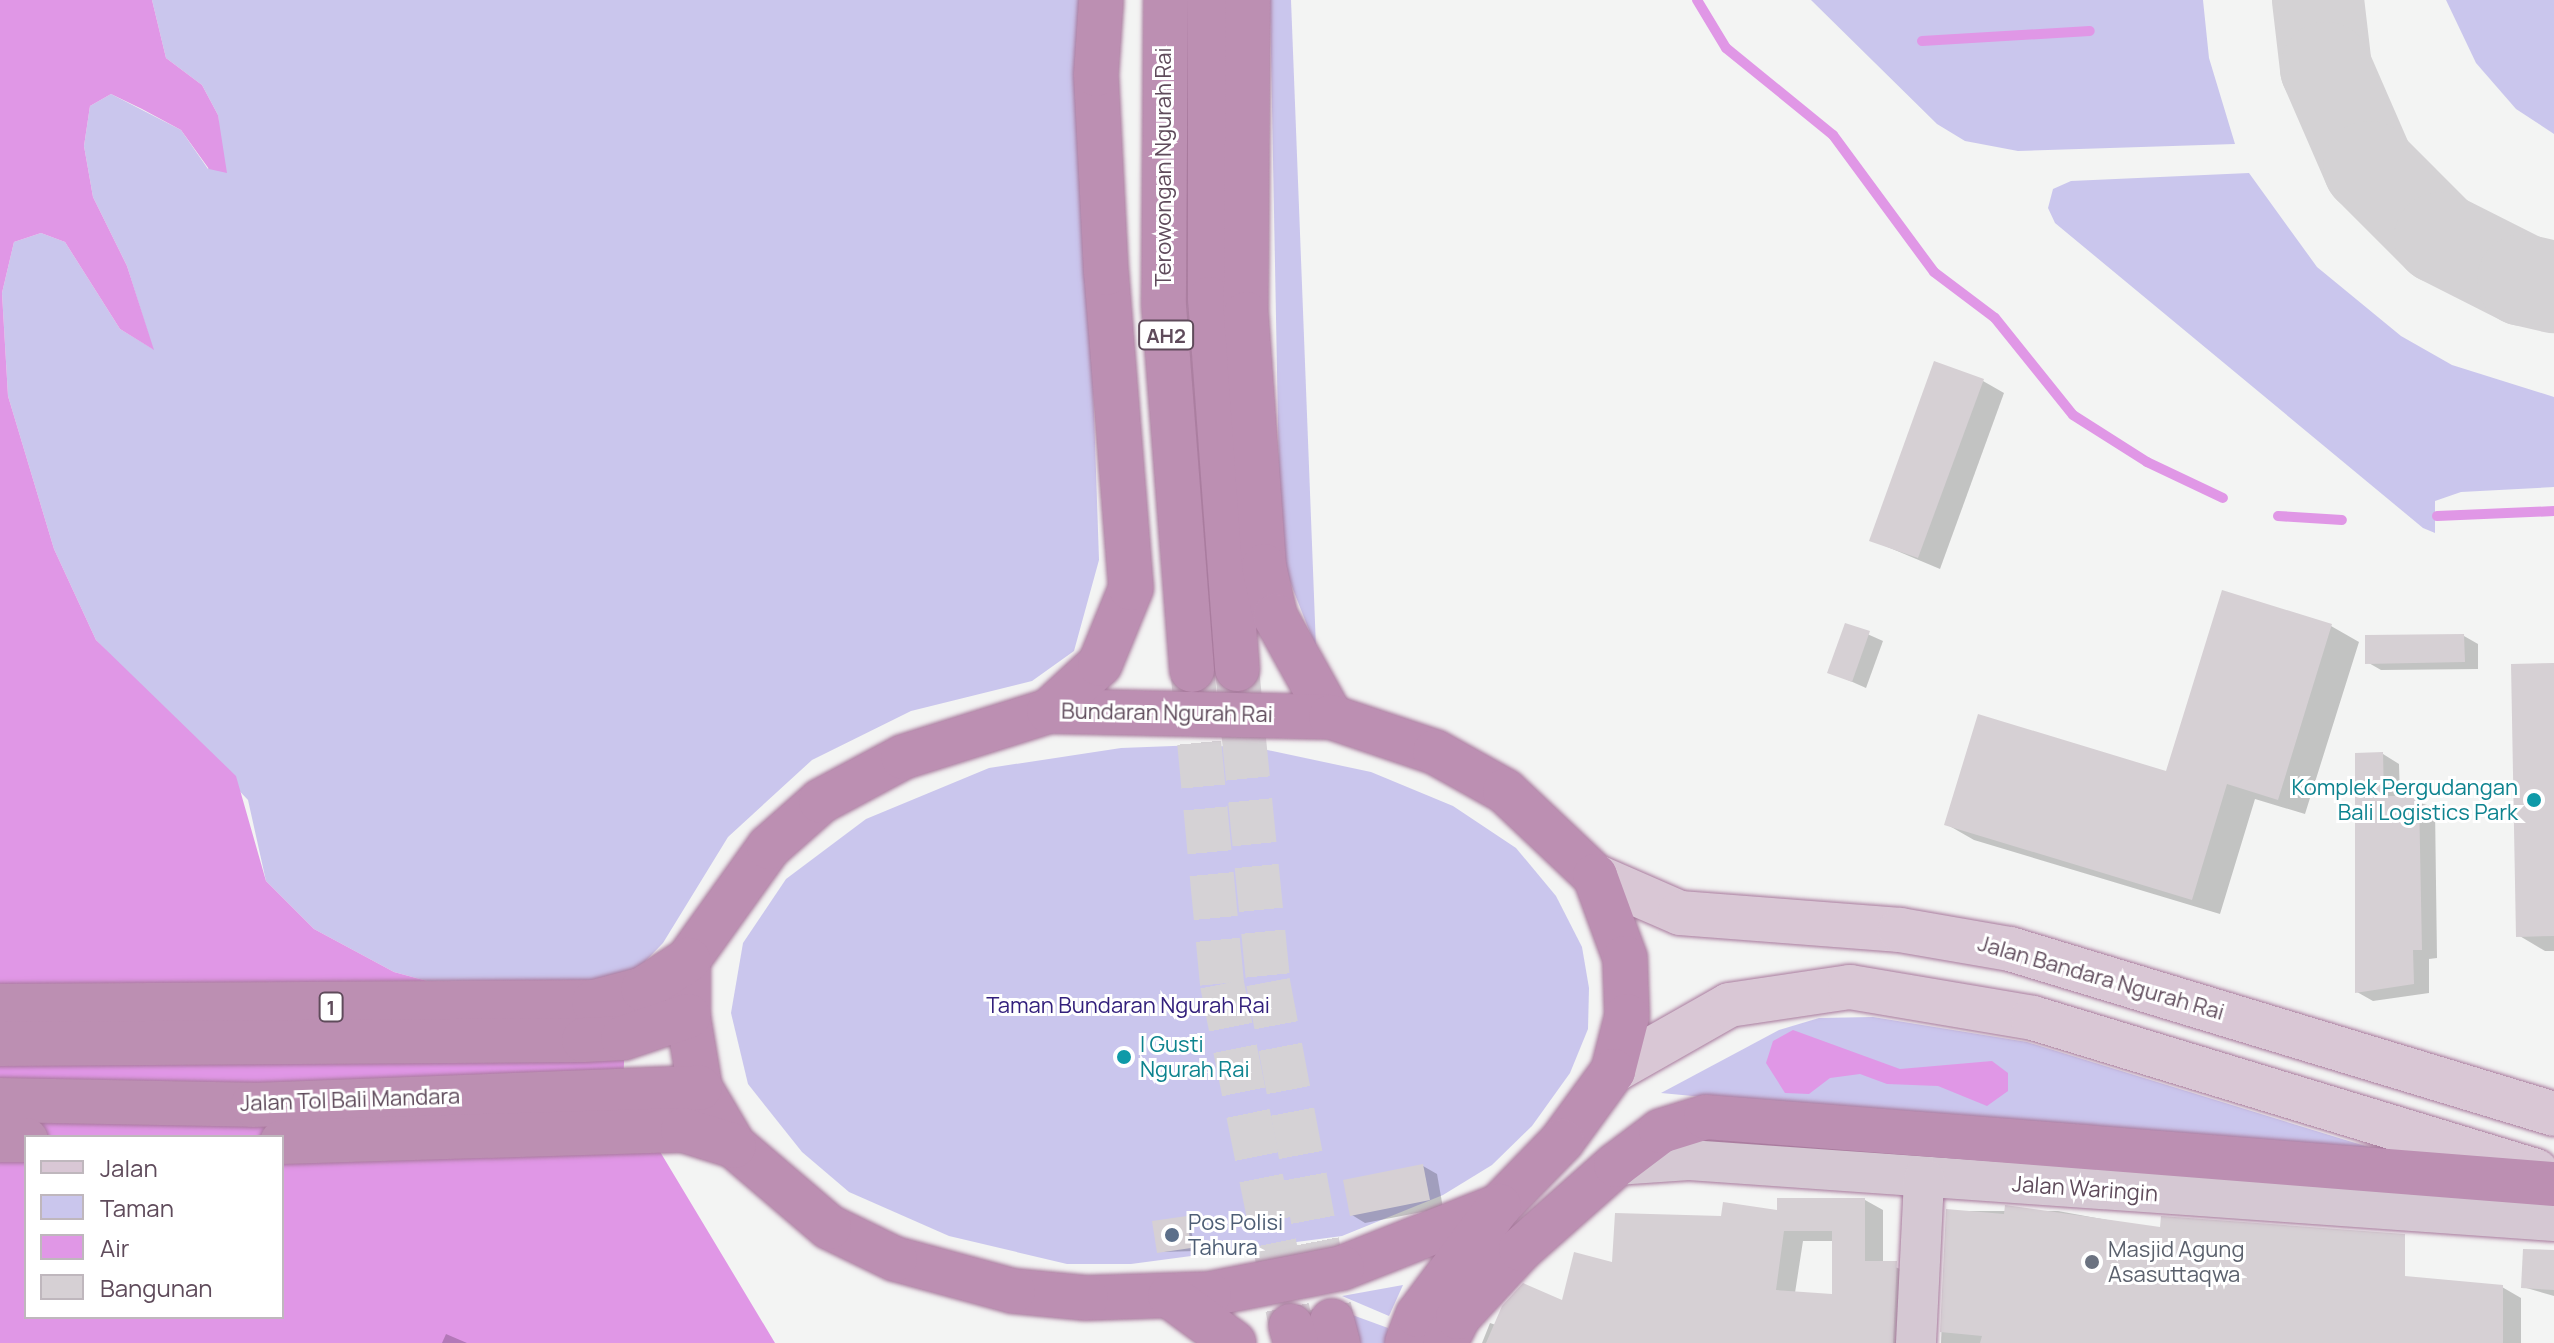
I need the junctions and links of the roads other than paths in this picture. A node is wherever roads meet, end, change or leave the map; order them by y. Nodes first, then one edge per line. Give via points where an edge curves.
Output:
1 (1101, 0) edge
2 (1166, 0) edge
3 (1210, 0) edge
4 (1248, 0) edge
5 (1237, 669) tunnel mouth
6 (1192, 670) tunnel mouth
7 (1049, 711) junction
8 (1331, 717) junction
9 (1595, 876) junction
10 (674, 970) junction
11 (0, 1006) edge
12 (676, 1021) junction
13 (0, 1044) edge
14 (1613, 1071) junction
15 (700, 1088) junction
16 (0, 1100) edge
17 (2554, 1114) edge
18 (0, 1140) edge
19 (24, 1140) edge
20 (284, 1142) edge
21 (734, 1146) junction
22 (1616, 1165) junction
23 (2554, 1175) edge
24 (1924, 1178) junction
25 (2554, 1184) edge
26 (2473, 1198) junction
27 (1499, 1206) junction
28 (2554, 1221) edge
29 (1170, 1296) junction
30 (1234, 1343) edge
31 (1407, 1343) edge
32 (1445, 1343) edge
33 (1916, 1343) edge

1 - 7 highway via 1096,74 1106,273 1131,588 1100,664
2 - 6 highway, Terowongan Ngurah Rai / AH2 via 1164,306
3 - 5 highway, Terowongan Ngurah Rai / AH2 via 1210,299
4 - 8 highway via 1246,314 1264,566 1275,616
7 - 8 highway, Bundaran Ngurah Rai
7 - 10 highway, Bundaran Ngurah Rai via 903,757 821,801 759,859
8 - 9 highway, Bundaran Ngurah Rai via 1435,752 1505,791
9 - 14 highway, Bundaran Ngurah Rai via 1625,958 1627,1016
9 - 17 main road, Jalan Bandara Ngurah Rai via 1680,913 1900,930 2010,949
10 - 11 highway, 1 via 594,1002
10 - 12 highway, Bundaran Ngurah Rai
12 - 13 highway, 1 via 584,1040
12 - 15 highway, Bundaran Ngurah Rai
14 - 23 main road via 1729,1005 1850,987 2033,1018
14 - 27 highway, Bundaran Ngurah Rai via 1562,1141
15 - 16 highway, Jalan Tol Bali Mandara via 253,1105
15 - 21 highway, Bundaran Ngurah Rai
18 - 19 highway
20 - 21 highway, Jalan Tol Bali Mandara via 670,1130
21 - 29 highway, Bundaran Ngurah Rai via 829,1227 923,1269 1013,1291
22 - 24 street, Jalan Waringin via 1689,1160
22 - 26 highway via 1661,1131 1706,1117
22 - 32 highway via 1521,1249 1458,1317
24 - 26 street, Jalan Waringin
24 - 33 street
25 - 26 highway
26 - 28 street, Jalan Waringin
27 - 29 highway, Bundaran Ngurah Rai via 1342,1268
27 - 31 highway via 1418,1315
29 - 30 highway

